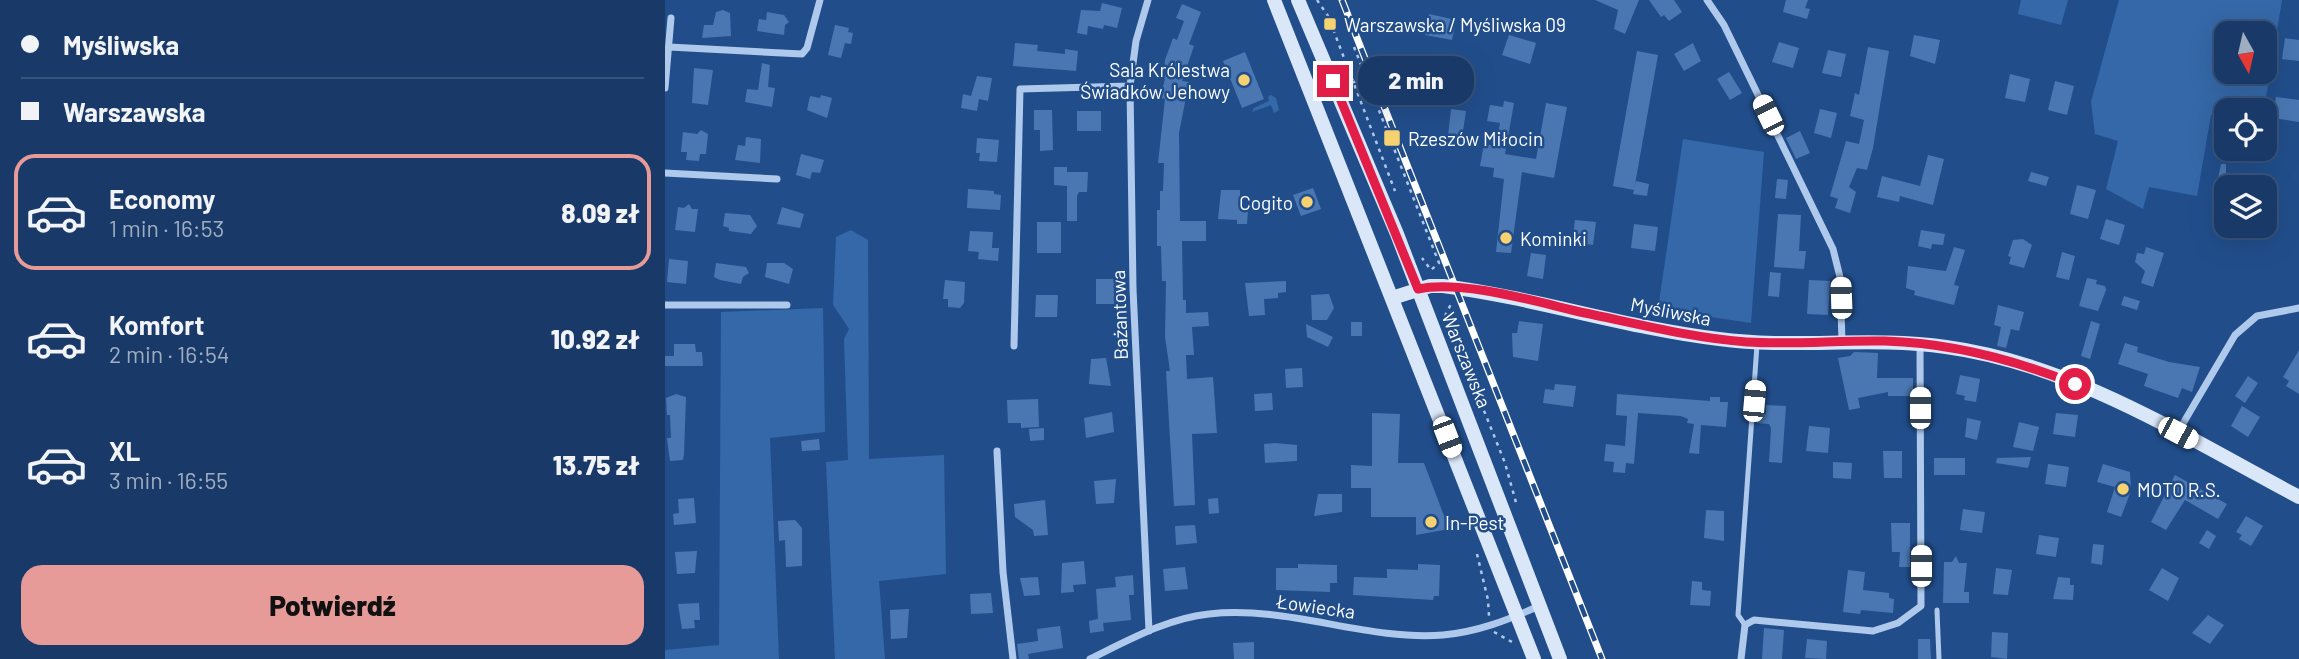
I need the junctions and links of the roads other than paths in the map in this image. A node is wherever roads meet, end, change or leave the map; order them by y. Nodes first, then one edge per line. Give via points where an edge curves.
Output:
1 (820, 0) edge
2 (1148, 0) edge
3 (1274, 0) edge
4 (1298, 0) edge
5 (1707, 0) edge
6 (671, 18) dead end
7 (669, 47) junction
8 (1130, 86) junction
9 (665, 88) edge
10 (665, 173) edge
11 (777, 179) dead end
12 (1418, 289) junction
13 (1392, 298) junction
14 (665, 305) edge
15 (787, 305) dead end
16 (2299, 308) edge
17 (1842, 342) junction
18 (1758, 343) junction
19 (1920, 344) junction
20 (1014, 346) dead end
21 (2178, 433) junction
22 (997, 451) dead end
23 (2299, 497) edge
24 (1541, 606) junction
25 (1937, 610) dead end
26 (1518, 615) junction
27 (1745, 625) junction
28 (1149, 631) junction
29 (1013, 659) edge
30 (1090, 659) edge
31 (1534, 659) edge
32 (1560, 659) edge
33 (1741, 659) edge
34 (1939, 659) edge

1 - 7 street via 802,54
2 - 8 street, Bażantowa
3 - 13 main road
4 - 12 main road, Warszawska
5 - 17 street via 1724,25 1833,249 1840,277
6 - 7 street
7 - 9 street
8 - 20 street via 1020,89
8 - 28 street, Bażantowa via 1133,289
10 - 11 street
12 - 13 main road, Myśliwska
12 - 18 main road, Myśliwska via 1443,286 1481,292 1681,333
12 - 24 main road, Warszawska
13 - 26 main road
14 - 15 street
16 - 21 street via 2257,316 2235,335
17 - 18 main road, Myśliwska
17 - 19 main road, Myśliwska
18 - 27 lane via 1738,615
19 - 21 main road, Myśliwska via 1981,352 2036,368
19 - 27 street via 1921,606 1898,623 1873,631 1754,620
21 - 23 main road, Myśliwska
22 - 29 street
24 - 26 street, Łowiecka
24 - 32 main road, Warszawska
25 - 34 lane
26 - 28 street, Łowiecka via 1492,626 1442,635 1412,636 1262,614 1208,614
26 - 31 main road
27 - 33 street
28 - 30 street, Łowiecka

